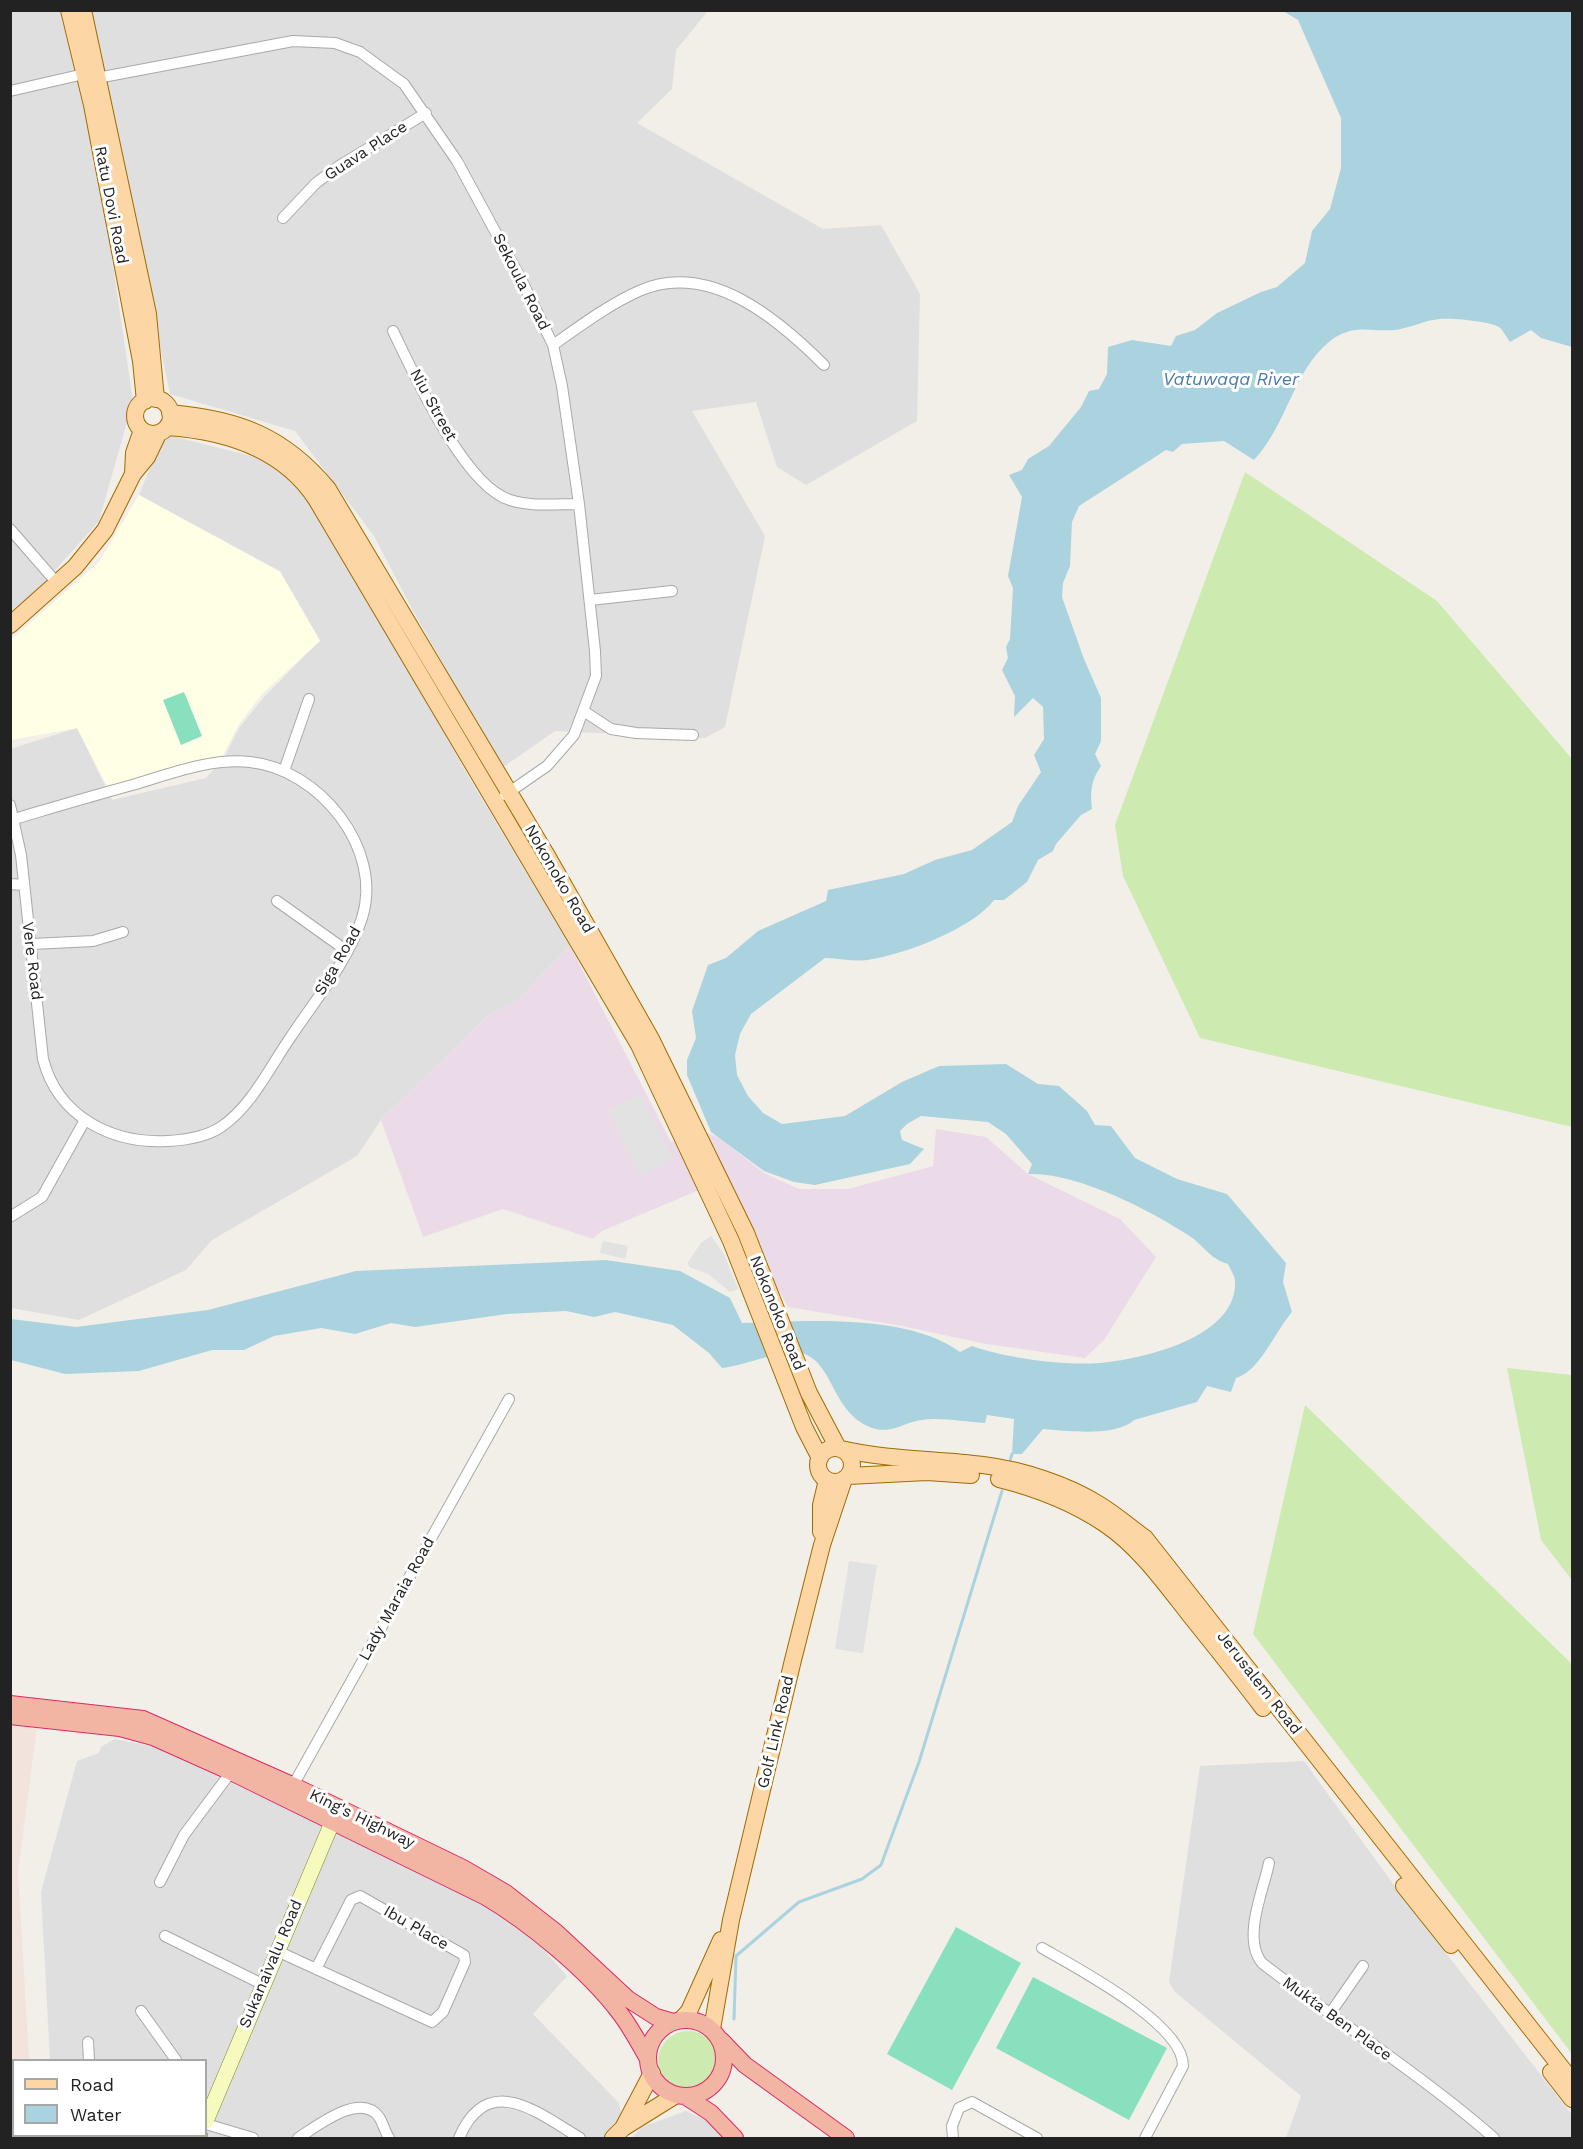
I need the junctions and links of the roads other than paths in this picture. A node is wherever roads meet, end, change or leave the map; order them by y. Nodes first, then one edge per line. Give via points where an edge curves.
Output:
1 (69, 10) edge
2 (83, 10) edge
3 (89, 77) junction
4 (10, 91) edge
5 (426, 113) junction
6 (283, 218) dead end
7 (393, 331) dead end
8 (552, 345) junction
9 (824, 366) dead end
10 (150, 400) junction
11 (159, 426) junction
12 (579, 504) junction
13 (10, 530) edge
14 (57, 583) junction
15 (672, 591) dead end
16 (590, 600) junction
17 (10, 625) edge
18 (309, 699) dead end
19 (585, 712) junction
20 (693, 735) dead end
21 (284, 771) junction
22 (502, 797) junction
23 (10, 805) edge
24 (14, 819) junction
25 (10, 884) edge
26 (23, 885) junction
27 (278, 901) dead end
28 (123, 932) dead end
29 (32, 944) junction
30 (347, 951) junction
31 (51, 1081) joint
32 (85, 1120) junction
33 (10, 1217) edge
34 (790, 1364) junction
35 (508, 1399) dead end
36 (839, 1449) junction
37 (820, 1458) junction
38 (846, 1478) junction
39 (827, 1480) junction
40 (822, 1545) junction
41 (10, 1704) edge
42 (10, 1716) edge
43 (231, 1772) junction
44 (289, 1792) junction
45 (335, 1814) junction
46 (1269, 1863) dead end
47 (160, 1882) dead end
48 (730, 1920) junction
49 (165, 1936) dead end
50 (1042, 1948) dead end
51 (278, 1951) junction
52 (1363, 1966) dead end
53 (316, 1969) junction
54 (262, 1984) junction
55 (141, 2011) dead end
56 (1329, 2015) junction
57 (677, 2021) junction
58 (715, 2033) junction
59 (88, 2042) dead end
60 (88, 2059) edge
61 (175, 2059) edge
62 (650, 2066) junction
63 (1572, 2081) edge
64 (681, 2095) junction
65 (1572, 2099) edge
66 (207, 2113) edge
67 (618, 2133) edge
68 (253, 2139) edge
69 (298, 2139) edge
70 (388, 2139) edge
71 (459, 2139) edge
72 (580, 2139) edge
73 (735, 2139) edge
74 (846, 2139) edge
75 (953, 2139) edge
76 (1037, 2139) edge
77 (1146, 2139) edge
78 (1494, 2139) edge

1 - 3 main road, Ratu Dovi Road
2 - 3 main road, Ratu Dovi Road
3 - 4 street, Sekoula Road
3 - 5 street, Sekoula Road via 312,40 360,52 381,65 404,84
3 - 10 main road, Ratu Dovi Road
5 - 6 street, Guava Place via 339,166 316,183
5 - 8 street, Sekoula Road via 522,280
7 - 12 street, Niu Street via 435,412 489,489 510,500
8 - 9 street via 640,290 684,283 728,292 795,336
8 - 12 street, Sekoula Road
10 - 11 main road via 165,404
10 - 11 main road, Ratu Dovi Road via 136,415
11 - 14 main road via 134,453 133,474 105,530
11 - 22 main road, Nokonoko Road via 225,436 260,448 306,484
12 - 16 street, Sekoula Road
13 - 14 street
14 - 17 main road
15 - 16 street
16 - 19 street, Sekoula Road via 596,676
18 - 21 street
19 - 20 street via 611,729
19 - 22 street, Sekoula Road via 561,753
21 - 24 street, Siga Road via 252,762 223,762
21 - 30 street, Siga Road via 335,808 355,841 364,880 363,915
22 - 34 main road, Nokonoko Road via 639,1045 665,1083 731,1241
23 - 24 street, Vere Road
24 - 26 street, Vere Road
25 - 26 street
26 - 29 street, Vere Road
27 - 30 street
28 - 29 street via 93,941
29 - 31 street, Vere Road via 43,1059
30 - 32 street, Siga Road via 246,1103 221,1127 193,1138 150,1142 110,1135
31 - 32 street, Siga Road
32 - 33 street via 42,1197
34 - 36 main road, Nokonoko Road
34 - 37 main road, Nokonoko Road via 804,1427
35 - 44 street, Lady Maraia Road
36 - 37 main road via 827,1450
36 - 38 main road via 851,1461
36 - 63 main road, Jerusalem Road via 1024,1473 1100,1505 1145,1538
37 - 39 main road via 818,1468
38 - 39 main road
38 - 40 main road, Golf Link Road
38 - 65 main road, Jerusalem Road via 927,1472 988,1477 1050,1496 1105,1524 1152,1566
39 - 40 main road, Golf Link Road via 821,1504
40 - 48 main road, Golf Link Road
41 - 44 highway, King's Highway via 143,1719 183,1734
42 - 43 highway, King's Highway via 138,1732
43 - 44 highway, King's Highway
43 - 47 street via 184,1835
44 - 45 highway, King's Highway
45 - 51 main road, Sukanaivalu Road
45 - 57 highway, King's Highway via 463,1868 506,1893 556,1932 637,2006 656,2017
45 - 62 highway, King's Highway via 509,1911 539,1934 620,2013
46 - 56 street, Mukta Ben Place via 1253,1932 1255,1954
48 - 57 main road, Golf Link Road via 689,2011
48 - 58 main road, Golf Link Road
49 - 54 street
50 - 77 street via 1142,2010 1179,2049 1183,2066
51 - 53 street, Ibu Place
51 - 54 main road, Sukanaivalu Road
52 - 56 street
53 - 53 street, Ibu Place via 432,2022 443,2012 465,1962 464,1955 360,1896 351,1900
54 - 66 main road, Sukanaivalu Road
55 - 61 street
56 - 78 street, Mukta Ben Place via 1459,2108
57 - 58 highway via 703,2023
57 - 62 highway via 655,2037
58 - 64 highway via 725,2060 716,2082 697,2095
58 - 74 highway via 745,2065
59 - 60 street
62 - 64 highway via 666,2090
62 - 67 main road
64 - 67 main road
64 - 73 highway via 711,2113
66 - 68 street
69 - 70 street via 346,2109 364,2108 378,2115
71 - 72 street via 477,2110 507,2100 527,2106
75 - 76 street via 955,2115 959,2108 972,2102

